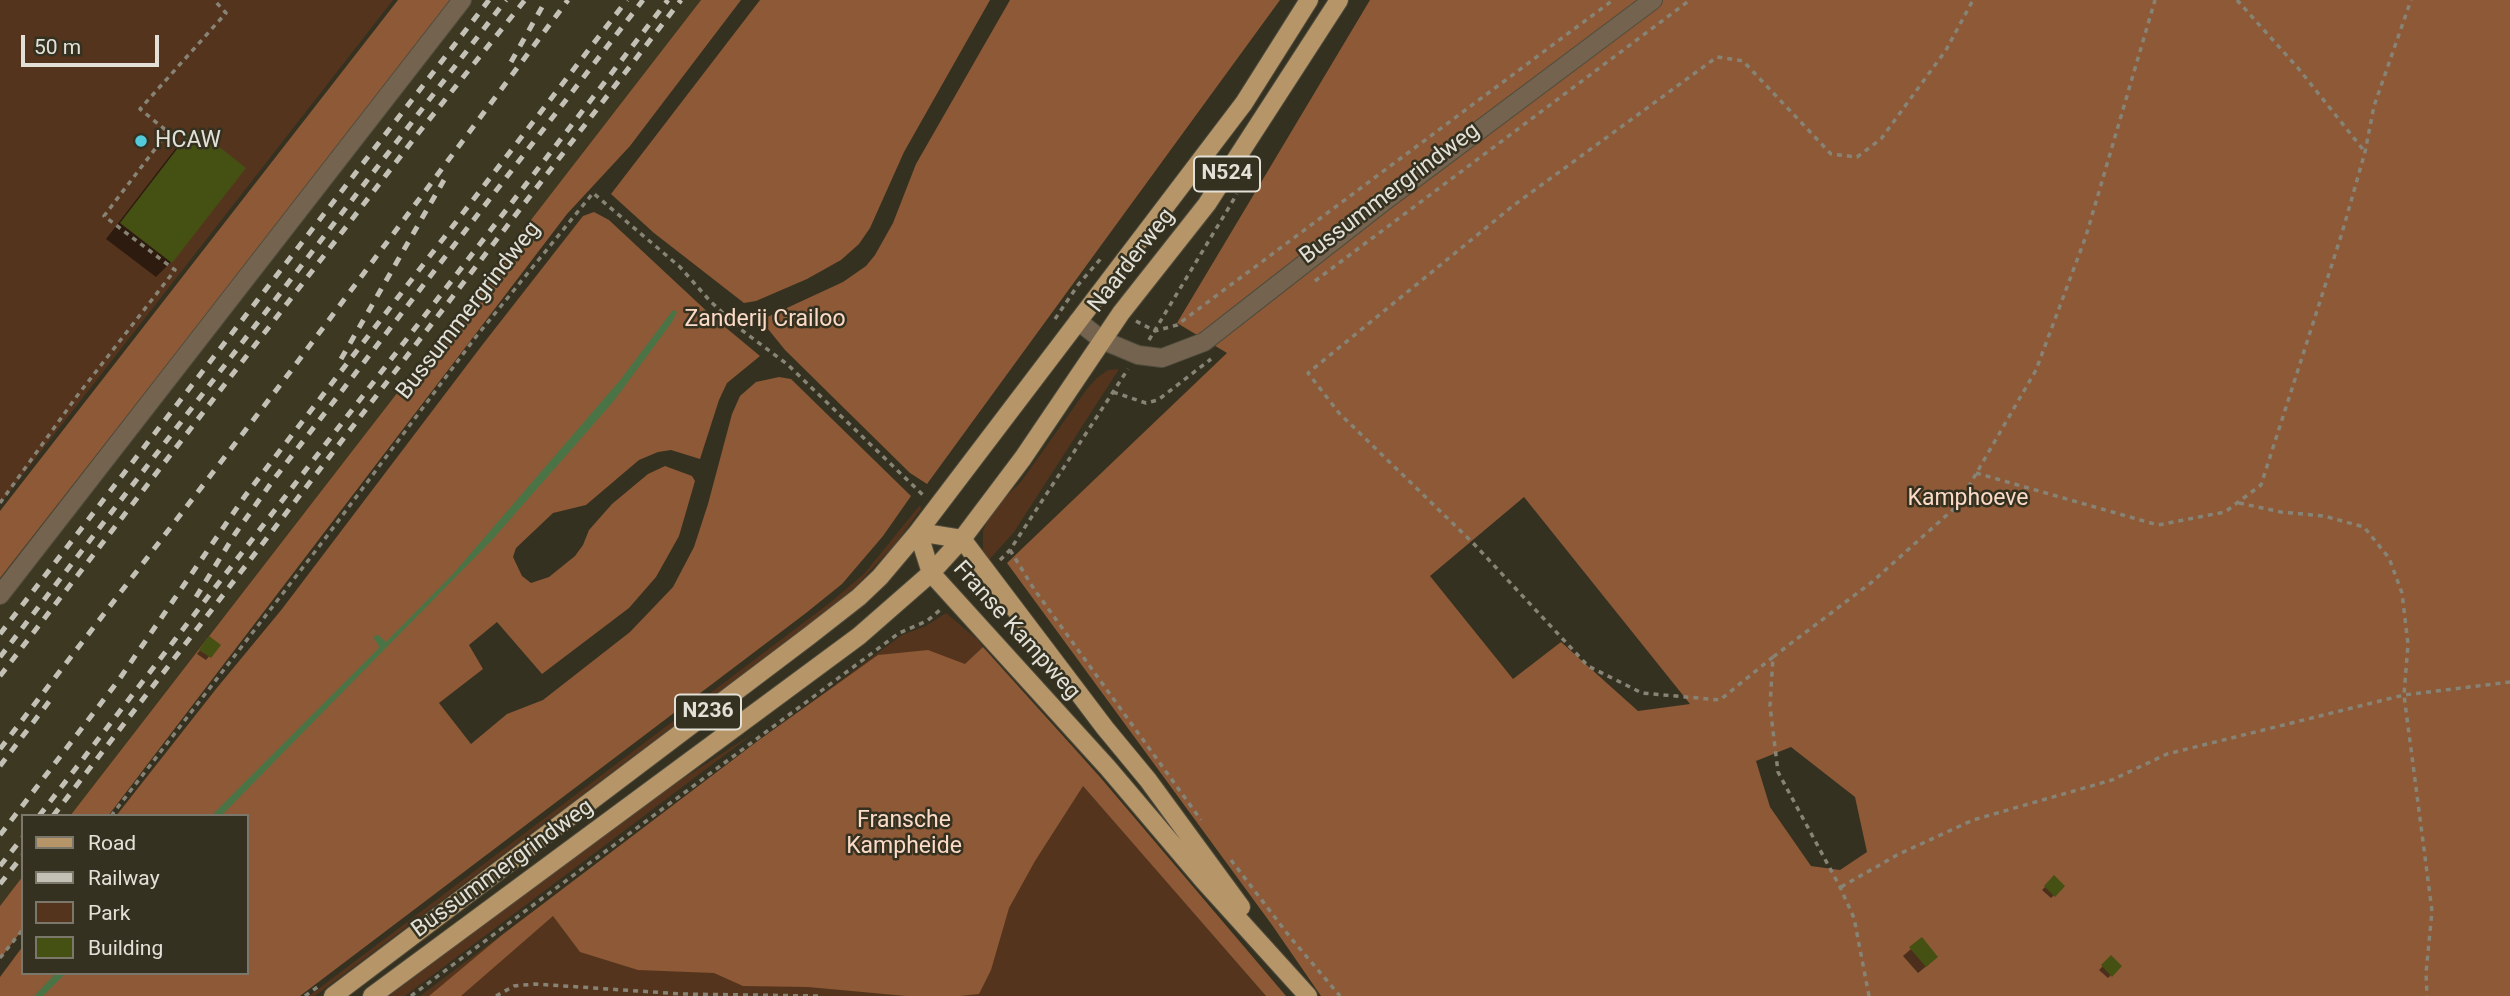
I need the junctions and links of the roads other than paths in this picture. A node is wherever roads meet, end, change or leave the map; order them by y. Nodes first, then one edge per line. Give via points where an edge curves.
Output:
1 (462, 0) edge
2 (1309, 0) edge
3 (1339, 0) edge
4 (1653, 0) edge
5 (1078, 321) junction
6 (1102, 340) junction
7 (918, 532) junction
8 (962, 539) junction
9 (931, 573) junction
10 (0, 595) edge
11 (1293, 978) junction
12 (330, 988) edge
13 (372, 996) edge
14 (1308, 996) edge

1 - 10 street
2 - 5 main road, Naarderweg / N524 via 1244,103
3 - 6 main road, Naarderweg / N524 via 1207,204
4 - 6 street, Bussummergrindweg via 1204,341 1162,358 1138,355
5 - 6 street, Bussummergrindweg
5 - 7 main road, Bussummergrindweg / N524 via 930,502
6 - 8 main road, Bussummergrindweg / N524
7 - 8 main road, Franse Kampweg
7 - 9 main road, Franse Kampweg
7 - 12 main road, Bussummergrindweg / N236 via 859,597 486,879
8 - 9 main road, Bussummergrindweg / N236
8 - 11 main road, Franse Kampweg
9 - 11 main road, Franse Kampweg
9 - 13 main road, Bussummergrindweg / N236 via 859,636
11 - 14 main road, Franse Kampweg

